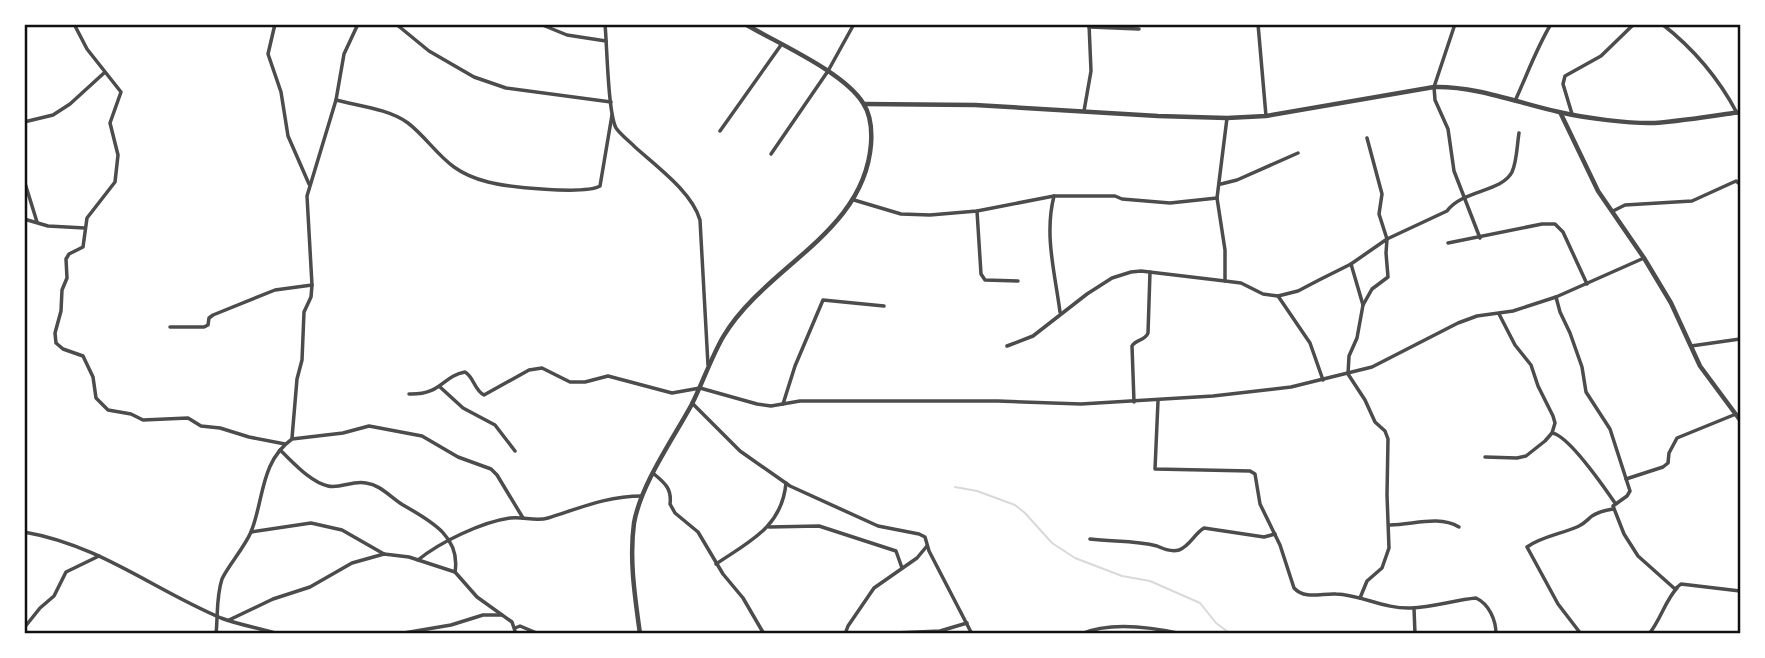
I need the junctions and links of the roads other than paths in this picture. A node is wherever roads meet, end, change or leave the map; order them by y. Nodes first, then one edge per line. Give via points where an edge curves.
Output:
1 (74, 24) edge
2 (275, 24) edge
3 (358, 24) edge
4 (396, 24) edge
5 (540, 24) edge
6 (605, 24) edge
7 (745, 24) edge
8 (854, 24) edge
9 (1258, 24) edge
10 (1455, 24) edge
11 (1551, 24) edge
12 (1634, 24) edge
13 (1662, 24) edge
14 (1089, 26) edge
15 (1139, 29) dead end
16 (606, 41) junction
17 (781, 45) junction
18 (828, 71) junction
19 (104, 73) junction
20 (1434, 87) junction
21 (337, 100) junction
22 (611, 102) junction
23 (1515, 102) junction
24 (864, 104) junction
25 (1084, 111) junction
26 (1560, 113) junction
27 (1739, 113) edge
28 (612, 115) junction
29 (1572, 115) junction
30 (1266, 116) junction
31 (1227, 118) junction
32 (24, 122) edge
33 (720, 131) dead end
34 (1518, 133) dead end
35 (1367, 138) dead end
36 (1298, 153) dead end
37 (771, 154) dead end
38 (24, 180) edge
39 (309, 184) junction
40 (1220, 184) junction
41 (1741, 184) edge
42 (1054, 196) junction
43 (1466, 197) junction
44 (1217, 198) junction
45 (854, 200) junction
46 (977, 211) junction
47 (1611, 212) junction
48 (24, 219) edge
49 (37, 223) junction
50 (85, 228) junction
51 (1480, 238) junction
52 (1387, 239) junction
53 (1448, 243) dead end
54 (1644, 258) junction
55 (1351, 264) junction
56 (1150, 272) junction
57 (1018, 281) dead end
58 (1226, 281) junction
59 (1587, 284) junction
60 (313, 285) junction
61 (1278, 296) junction
62 (1556, 297) junction
63 (884, 306) dead end
64 (1363, 306) junction
65 (1060, 313) junction
66 (1499, 314) junction
67 (170, 327) dead end
68 (1741, 339) edge
69 (1007, 346) dead end
70 (1691, 346) junction
71 (708, 370) junction
72 (1348, 374) junction
73 (1323, 380) junction
74 (440, 387) junction
75 (700, 388) junction
76 (409, 394) dead end
77 (1158, 400) junction
78 (1134, 402) junction
79 (692, 403) junction
80 (783, 404) junction
81 (1736, 414) junction
82 (1741, 420) edge
83 (1552, 433) junction
84 (292, 439) junction
85 (285, 444) junction
86 (280, 450) junction
87 (515, 451) dead end
88 (1485, 457) dead end
89 (654, 474) junction
90 (1626, 479) junction
91 (786, 483) junction
92 (642, 496) junction
93 (1615, 503) junction
94 (1613, 509) junction
95 (523, 518) junction
96 (1390, 525) junction
97 (769, 527) junction
98 (1459, 527) dead end
99 (24, 532) edge
100 (251, 532) junction
101 (1275, 534) junction
102 (1090, 538) dead end
103 (450, 541) junction
104 (927, 546) junction
105 (384, 554) junction
106 (99, 556) junction
107 (418, 560) junction
108 (716, 564) junction
109 (1741, 565) edge
110 (901, 568) junction
111 (455, 572) junction
112 (1741, 581) edge
113 (1681, 584) junction
114 (1741, 591) edge
115 (1360, 598) junction
116 (1414, 608) junction
117 (504, 615) junction
118 (219, 617) junction
119 (229, 620) junction
120 (967, 623) junction
121 (1126, 627) junction
122 (24, 628) edge
123 (515, 628) junction
124 (216, 634) edge
125 (279, 634) edge
126 (398, 634) edge
127 (516, 634) edge
128 (539, 634) edge
129 (640, 634) edge
130 (764, 634) edge
131 (845, 634) edge
132 (873, 634) edge
133 (972, 634) edge
134 (1081, 634) edge
135 (1125, 634) edge
136 (1182, 634) edge
137 (1415, 634) edge
138 (1496, 634) edge
139 (1581, 634) edge
140 (1649, 634) edge

1 - 19 street
2 - 39 street via 268,54 281,92 288,136
3 - 21 street via 344,54
4 - 22 street via 429,51 490,83
5 - 16 street via 567,35
6 - 16 street
7 - 17 street
8 - 18 street
9 - 30 street
10 - 20 street
11 - 23 street
12 - 29 street via 1594,62 1565,76
13 - 27 street via 1706,65
14 - 15 street
14 - 25 street via 1091,71
16 - 22 street
17 - 18 street
17 - 33 street
18 - 24 street
18 - 37 street
19 - 32 street via 53,115
19 - 50 street via 121,92 110,123 118,155 117,174
20 - 23 street via 1450,86
20 - 30 street
20 - 43 street via 1448,129 1454,171
21 - 28 street via 407,122 469,177 546,188 587,190 600,186
21 - 39 street
22 - 28 street
23 - 26 street
24 - 25 street
24 - 45 street via 870,119 871,147
25 - 31 street
26 - 29 street
26 - 47 street
27 - 29 street via 1654,123
28 - 71 street via 617,130 666,174 697,211
30 - 31 street
31 - 40 street
34 - 43 street via 1514,166 1506,180
35 - 52 street via 1382,194 1379,215
36 - 40 street
38 - 49 street
39 - 60 street
40 - 44 street
41 - 47 street via 1736,181 1692,201 1625,205
42 - 44 street via 1115,196 1170,203
42 - 46 street
42 - 65 street via 1049,241
43 - 51 street
43 - 52 street
44 - 58 street
45 - 46 street via 901,214
45 - 71 street via 742,312 723,337
46 - 57 street via 981,274 985,280
47 - 54 street
48 - 49 street
49 - 50 street
50 - 85 street via 83,247 66,260 67,278 55,338 63,349 85,359 103,407 143,420 188,418 201,426
51 - 53 street
51 - 59 street via 1542,223 1555,225 1563,232
52 - 55 street
52 - 64 street via 1388,277 1372,289
54 - 59 street
54 - 70 street
55 - 61 street
55 - 64 street
56 - 58 street
56 - 65 street via 1112,278
56 - 78 street via 1148,333 1132,346
58 - 61 street
59 - 62 street
60 - 67 street via 270,292 213,315 204,327
60 - 84 street via 304,312
61 - 73 street via 1310,343
62 - 66 street
62 - 90 street via 1582,367 1586,392 1610,429
63 - 80 street via 823,300
64 - 72 street
65 - 69 street via 1033,336
66 - 72 street via 1458,323 1385,362
66 - 83 street via 1514,345 1531,365 1553,416
68 - 70 street
70 - 81 street via 1700,366
71 - 75 street
72 - 73 street
72 - 96 street via 1375,422 1387,434
73 - 77 street
74 - 75 street via 465,372 481,394 488,394 542,368 570,382 608,376 672,393
74 - 76 street
74 - 87 street via 463,408 495,425
75 - 79 street
75 - 80 street via 757,404
77 - 78 street
77 - 101 street via 1155,469 1252,471 1260,504
78 - 80 street
79 - 89 street
79 - 91 street via 740,452
81 - 82 street
81 - 90 street via 1677,438 1668,463
83 - 88 street via 1527,456
83 - 93 street via 1563,437
84 - 85 street
84 - 95 street via 369,426 422,436 491,469
85 - 86 street
86 - 100 street via 265,476
86 - 103 street via 325,485 375,485 435,523
89 - 92 street
89 - 108 street via 668,488 675,513 698,532
90 - 93 street via 1629,494
91 - 97 street via 781,508
91 - 104 street via 878,526 919,534
92 - 95 street via 610,498 543,519
92 - 129 street via 632,542
93 - 94 street
94 - 113 street via 1645,564 1675,589
94 - 139 street via 1527,547 1558,604
95 - 103 street via 486,524
96 - 98 street via 1433,522
96 - 115 street via 1385,563 1367,581
97 - 108 street
97 - 110 street via 825,527 896,551
99 - 106 street
100 - 105 street via 311,523 342,530
100 - 118 street via 222,581
101 - 102 street via 1264,537 1204,528 1186,546 1174,550
101 - 115 street via 1297,592
103 - 107 street
103 - 111 street
104 - 110 street
104 - 120 street
105 - 107 street
105 - 119 street via 352,563 310,587 273,598
106 - 118 street
106 - 122 street via 66,572 54,596
107 - 111 street
108 - 130 street
109 - 112 street
110 - 131 street via 874,588
111 - 117 street via 477,597
113 - 114 street
113 - 140 street via 1669,596
115 - 116 street
116 - 137 street
116 - 138 street via 1476,598 1486,606
117 - 123 street
117 - 126 street via 483,615
118 - 119 street
118 - 124 street
119 - 125 street
120 - 132 street via 940,631
120 - 133 street
121 - 134 street
121 - 135 street
121 - 136 street
123 - 127 street
123 - 128 street

